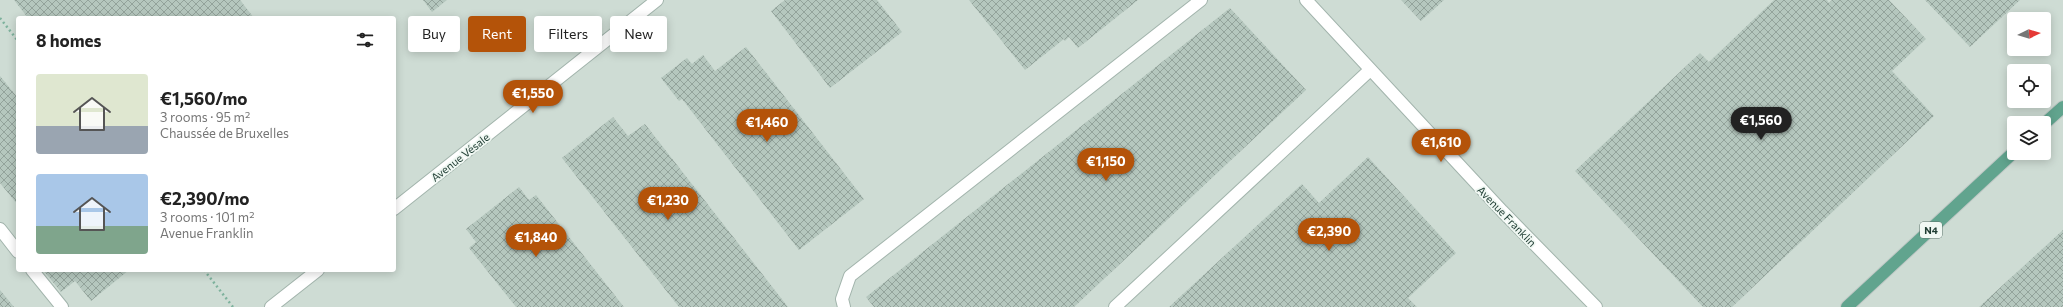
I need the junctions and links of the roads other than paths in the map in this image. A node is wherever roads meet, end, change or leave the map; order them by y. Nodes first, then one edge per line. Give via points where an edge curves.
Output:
1 (657, 0) edge
2 (1201, 0) edge
3 (1306, 0) edge
4 (1370, 70) junction
5 (2063, 107) edge
6 (2051, 118) edge
7 (2007, 158) edge
8 (396, 207) edge
9 (0, 230) edge
10 (16, 250) edge
11 (34, 272) edge
12 (315, 272) edge
13 (62, 307) edge
14 (271, 307) edge
15 (844, 307) edge
16 (1115, 307) edge
17 (1596, 307) edge
18 (1847, 307) edge

1 - 8 street, Avenue Vésale
2 - 15 street via 850,276 842,299
3 - 4 street, Avenue Franklin
4 - 16 street
4 - 17 street, Avenue Franklin
5 - 6 main road
7 - 18 main road, N4
9 - 10 street
11 - 13 street
12 - 14 street

